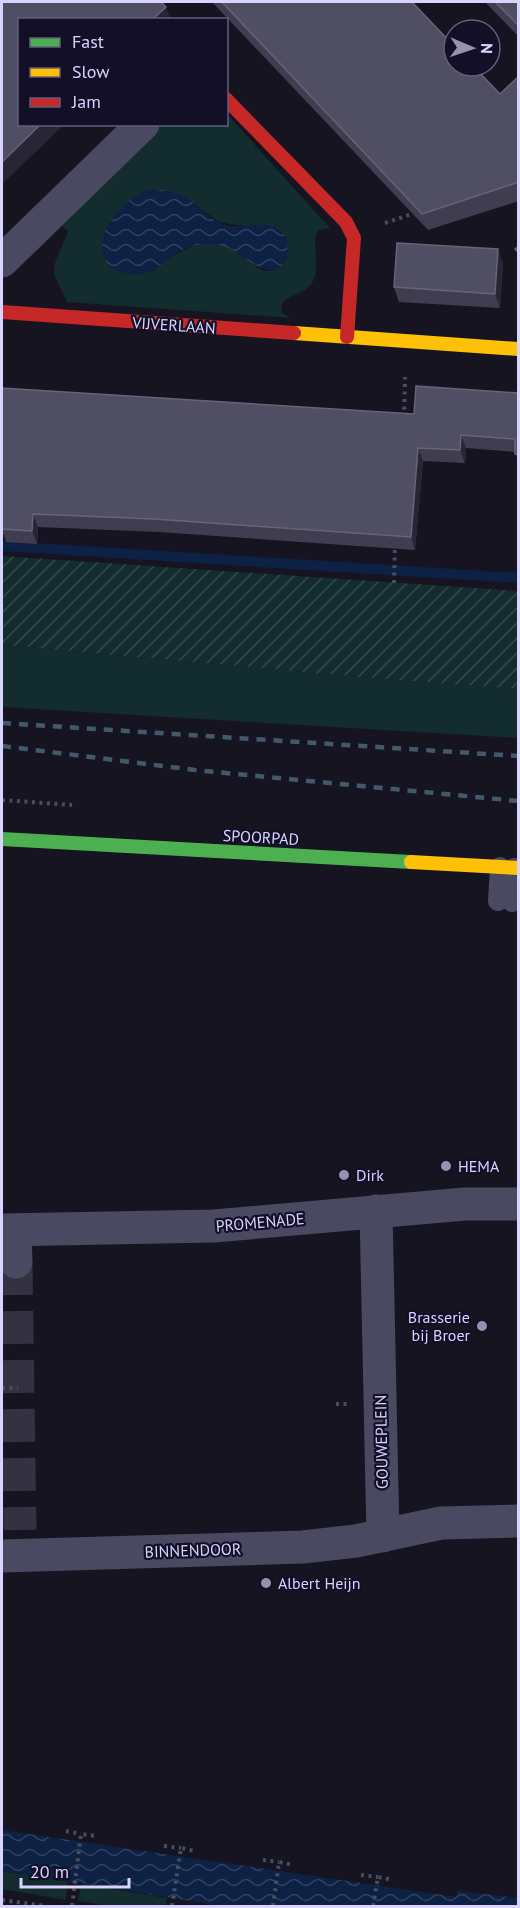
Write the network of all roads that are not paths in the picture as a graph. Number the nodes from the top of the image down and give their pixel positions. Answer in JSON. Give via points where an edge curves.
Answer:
{"nodes":[{"id":1,"x":228,"y":101,"type":"edge"},
{"id":2,"x":141,"y":126,"type":"edge"},
{"id":3,"x":2,"y":261,"type":"edge"},
{"id":4,"x":2,"y":312,"type":"edge"},
{"id":5,"x":346,"y":337,"type":"junction"},
{"id":6,"x":519,"y":349,"type":"edge"},
{"id":7,"x":2,"y":839,"type":"edge"},
{"id":8,"x":511,"y":868,"type":"edge"},
{"id":9,"x":505,"y":902,"type":"dead end"},
{"id":10,"x":519,"y":1204,"type":"edge"},
{"id":11,"x":376,"y":1211,"type":"junction"},
{"id":12,"x":11,"y":1241,"type":"edge"},
{"id":13,"x":519,"y":1521,"type":"edge"},
{"id":14,"x":383,"y":1536,"type":"junction"},
{"id":15,"x":14,"y":1547,"type":"edge"}],
"edges":[{"from":1,"to":5,"type":"street","via":[[346,222],[354,238]]},
{"from":2,"to":3,"type":"street"},
{"from":4,"to":5,"type":"street","name":"VIJVERLAAN"},
{"from":5,"to":6,"type":"street","name":"VIJVERLAAN"},
{"from":7,"to":8,"type":"street","name":"SPOORPAD"},
{"from":8,"to":9,"type":"lane"},
{"from":10,"to":11,"type":"street","name":"PROMENADE"},
{"from":11,"to":12,"type":"street","name":"PROMENADE"},
{"from":11,"to":14,"type":"street","name":"GOUWEPLEIN"},
{"from":13,"to":14,"type":"street","via":[[441,1524]]},
{"from":14,"to":15,"type":"street","name":"BINNENDOOR","via":[[303,1547]]}]}
